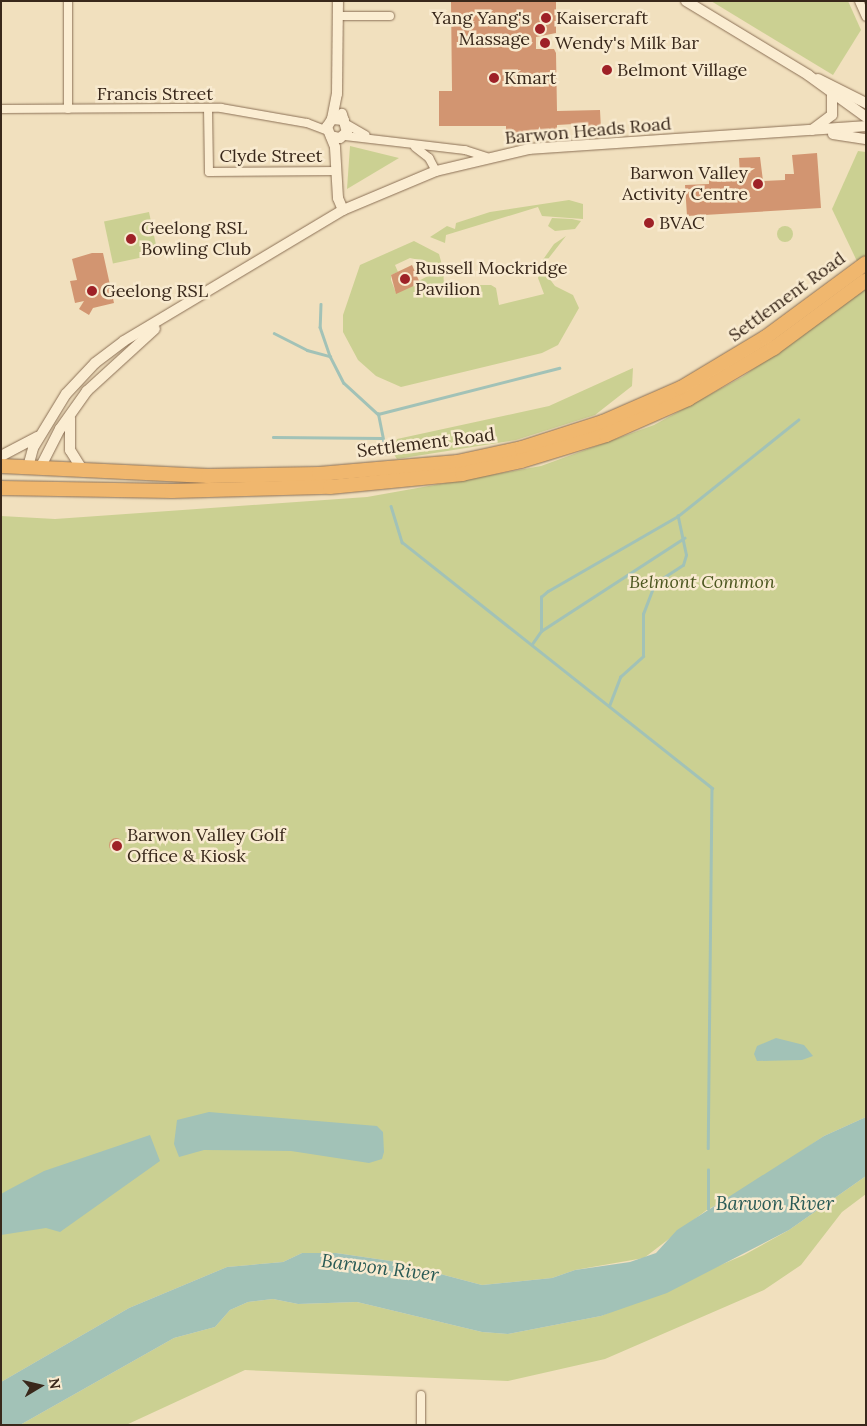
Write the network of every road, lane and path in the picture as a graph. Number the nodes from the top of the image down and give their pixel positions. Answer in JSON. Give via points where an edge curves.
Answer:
{"nodes":[{"id":1,"x":68,"y":1,"type":"edge"},
{"id":2,"x":338,"y":1,"type":"edge"},
{"id":3,"x":686,"y":1,"type":"edge"},
{"id":4,"x":858,"y":1,"type":"edge"},
{"id":5,"x":338,"y":16,"type":"junction"},
{"id":6,"x":390,"y":16,"type":"dead end"},
{"id":7,"x":866,"y":17,"type":"edge"},
{"id":8,"x":808,"y":75,"type":"junction"},
{"id":9,"x":338,"y":94,"type":"junction"},
{"id":10,"x":832,"y":95,"type":"junction"},
{"id":11,"x":866,"y":103,"type":"edge"},
{"id":12,"x":208,"y":108,"type":"junction"},
{"id":13,"x":1,"y":109,"type":"edge"},
{"id":14,"x":68,"y":109,"type":"junction"},
{"id":15,"x":866,"y":117,"type":"edge"},
{"id":16,"x":346,"y":123,"type":"junction"},
{"id":17,"x":866,"y":126,"type":"edge"},
{"id":18,"x":330,"y":127,"type":"junction"},
{"id":19,"x":804,"y":132,"type":"junction"},
{"id":20,"x":344,"y":136,"type":"junction"},
{"id":21,"x":369,"y":136,"type":"junction"},
{"id":22,"x":866,"y":139,"type":"edge"},
{"id":23,"x":414,"y":147,"type":"junction"},
{"id":24,"x":486,"y":156,"type":"junction"},
{"id":25,"x":337,"y":159,"type":"junction"},
{"id":26,"x":337,"y":171,"type":"junction"},
{"id":27,"x":436,"y":171,"type":"junction"},
{"id":28,"x":343,"y":210,"type":"junction"},
{"id":29,"x":866,"y":264,"type":"edge"},
{"id":30,"x":866,"y":280,"type":"edge"},
{"id":31,"x":172,"y":316,"type":"junction"},
{"id":32,"x":95,"y":363,"type":"junction"},
{"id":33,"x":102,"y":374,"type":"junction"},
{"id":34,"x":71,"y":412,"type":"junction"},
{"id":35,"x":40,"y":434,"type":"junction"},
{"id":36,"x":1,"y":456,"type":"edge"},
{"id":37,"x":1,"y":466,"type":"edge"},
{"id":38,"x":34,"y":468,"type":"junction"},
{"id":39,"x":83,"y":471,"type":"junction"},
{"id":40,"x":29,"y":487,"type":"junction"},
{"id":41,"x":1,"y":488,"type":"edge"},
{"id":42,"x":421,"y":1395,"type":"dead end"},
{"id":43,"x":421,"y":1425,"type":"edge"}],
"edges":[{"from":1,"to":14,"type":"street"},
{"from":2,"to":5,"type":"street"},
{"from":3,"to":8,"type":"street"},
{"from":4,"to":7,"type":"street"},
{"from":5,"to":6,"type":"street"},
{"from":5,"to":9,"type":"street"},
{"from":8,"to":10,"type":"street"},
{"from":8,"to":11,"type":"street"},
{"from":9,"to":16,"type":"street"},
{"from":9,"to":18,"type":"street"},
{"from":10,"to":15,"type":"street"},
{"from":10,"to":19,"type":"street","via":[[832,115],[818,127]]},
{"from":12,"to":14,"type":"street","name":"Francis Street"},
{"from":12,"to":18,"type":"street","name":"Francis Street"},
{"from":12,"to":26,"type":"street","name":"Clyde Street","via":[[208,172]]},
{"from":13,"to":14,"type":"street","name":"Francis Street"},
{"from":16,"to":18,"type":"street"},
{"from":16,"to":20,"type":"street"},
{"from":16,"to":21,"type":"street"},
{"from":17,"to":19,"type":"street","name":"Barwon Heads Road"},
{"from":18,"to":20,"type":"street"},
{"from":18,"to":25,"type":"street"},
{"from":19,"to":22,"type":"street"},
{"from":19,"to":24,"type":"street","name":"Barwon Heads Road","via":[[568,145]]},
{"from":20,"to":21,"type":"street"},
{"from":20,"to":25,"type":"street"},
{"from":21,"to":23,"type":"street"},
{"from":23,"to":24,"type":"street","via":[[465,150]]},
{"from":23,"to":27,"type":"street","via":[[429,158]]},
{"from":24,"to":27,"type":"street","name":"Barwon Heads Road"},
{"from":25,"to":26,"type":"street"},
{"from":26,"to":28,"type":"street","via":[[338,198]]},
{"from":27,"to":28,"type":"street","name":"Barwon Heads Road"},
{"from":28,"to":31,"type":"street","name":"Barwon Heads Road"},
{"from":29,"to":39,"type":"highway","name":"Settlement Road","via":[[766,337],[681,388],[603,422],[522,448],[457,462],[319,474],[208,476]]},
{"from":30,"to":40,"type":"highway","name":"Settlement Road","via":[[774,348],[688,399],[606,435],[521,461],[453,476],[330,488],[172,491]]},
{"from":31,"to":32,"type":"street","name":"Barwon Heads Road","via":[[124,341]]},
{"from":31,"to":33,"type":"street","name":"Barwon Heads Road"},
{"from":32,"to":33,"type":"street"},
{"from":32,"to":35,"type":"street","name":"Barwon Heads Road","via":[[66,394]]},
{"from":33,"to":34,"type":"street","name":"Barwon Heads Road"},
{"from":34,"to":38,"type":"street","name":"Barwon Heads Road"},
{"from":34,"to":39,"type":"street","via":[[70,450]]},
{"from":35,"to":36,"type":"street","via":[[27,446]]},
{"from":35,"to":38,"type":"street","name":"Barwon Heads Road"},
{"from":37,"to":38,"type":"highway","name":"Settlement Road"},
{"from":38,"to":39,"type":"highway","name":"Settlement Road"},
{"from":38,"to":40,"type":"highway"},
{"from":40,"to":41,"type":"highway","name":"Settlement Road"},
{"from":42,"to":43,"type":"street"}]}
